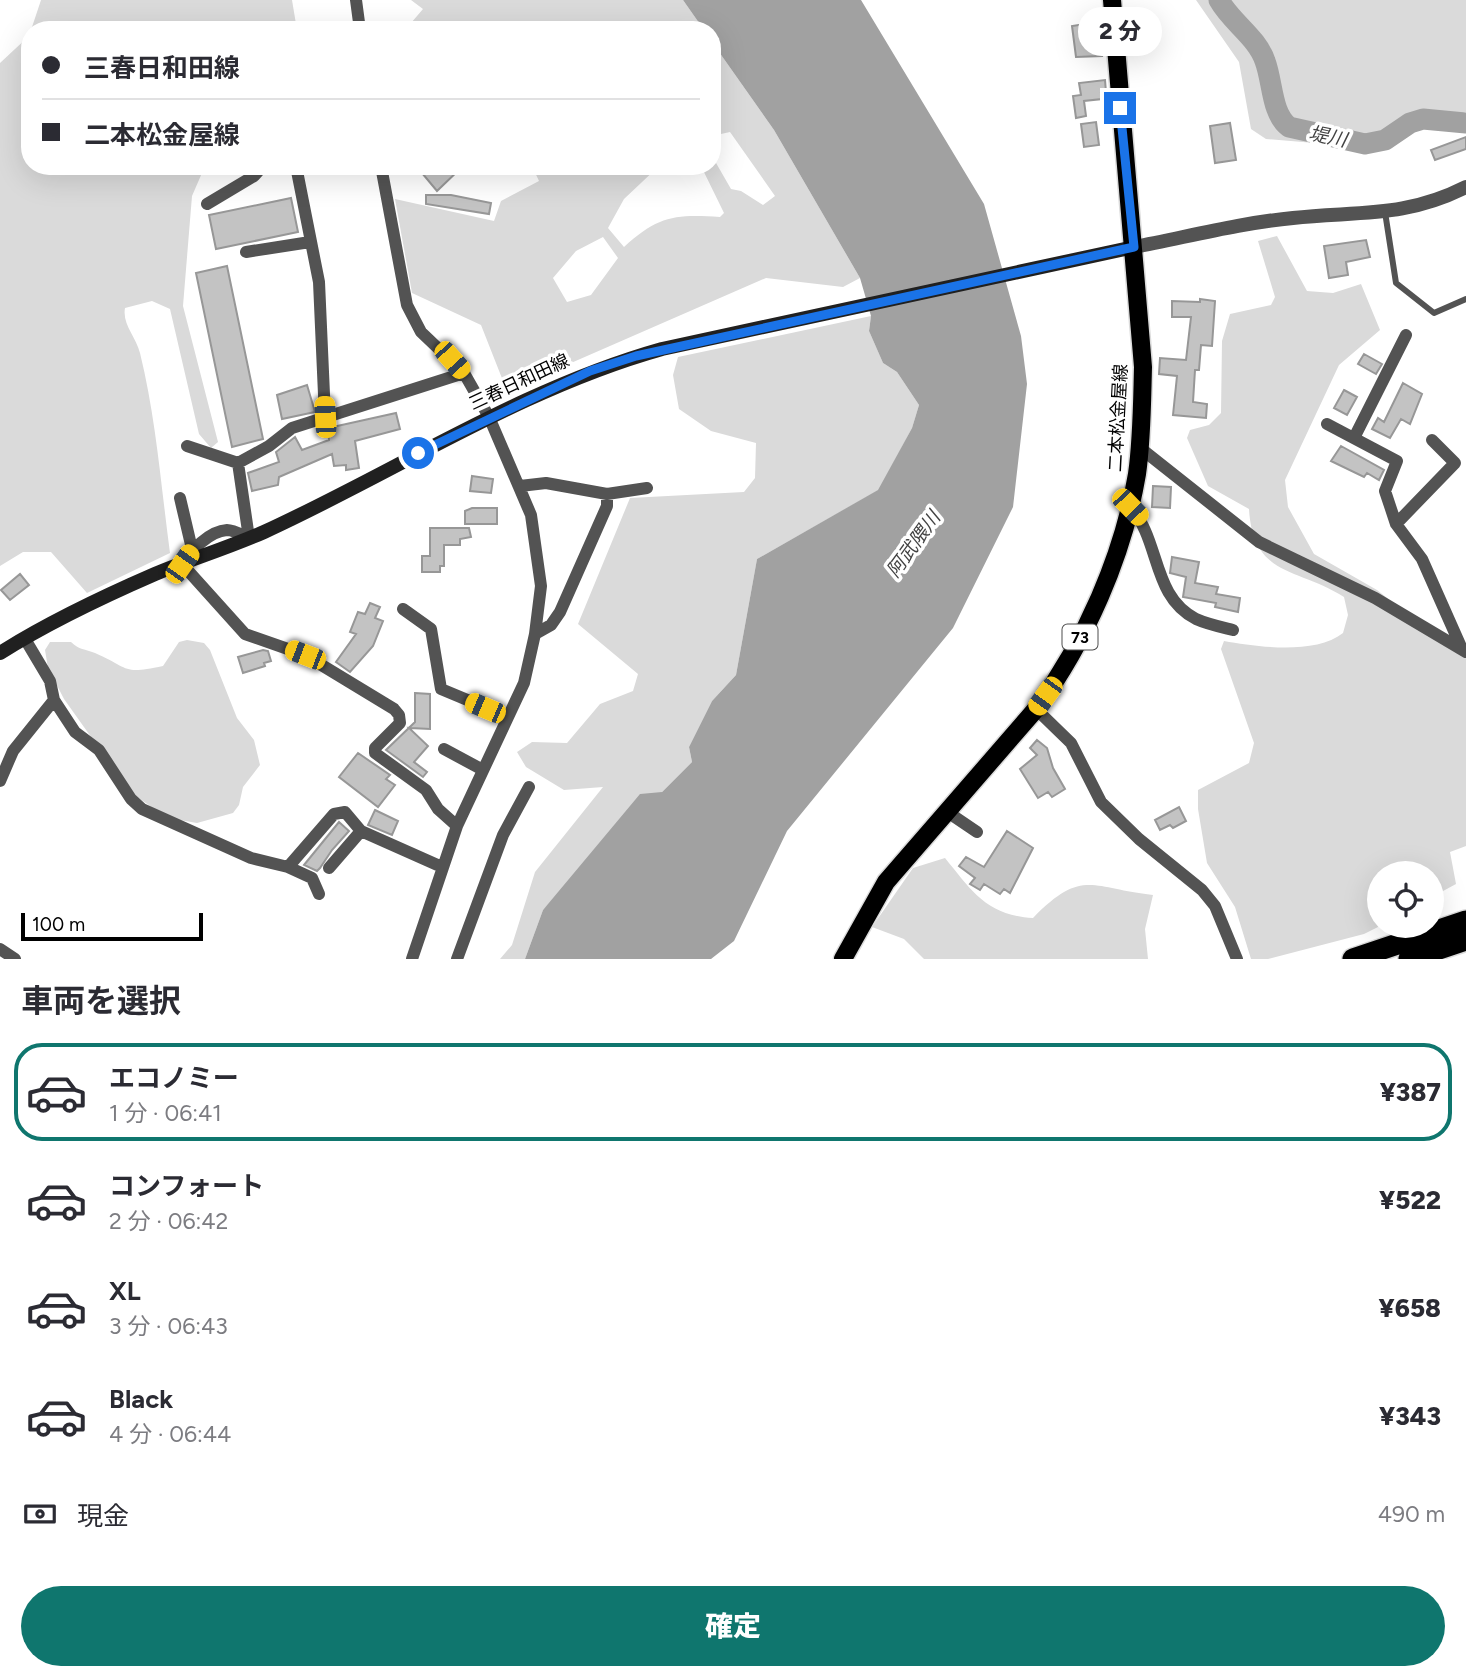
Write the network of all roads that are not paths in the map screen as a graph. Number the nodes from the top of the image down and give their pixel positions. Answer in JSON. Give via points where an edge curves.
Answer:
{"nodes":[{"id":1,"x":356,"y":0,"type":"edge"},
{"id":2,"x":1112,"y":0,"type":"edge"},
{"id":3,"x":359,"y":21,"type":"edge"},
{"id":4,"x":255,"y":175,"type":"edge"},
{"id":5,"x":298,"y":175,"type":"edge"},
{"id":6,"x":384,"y":175,"type":"edge"},
{"id":7,"x":1466,"y":187,"type":"edge"},
{"id":8,"x":207,"y":204,"type":"dead end"},
{"id":9,"x":1385,"y":212,"type":"junction"},
{"id":10,"x":310,"y":242,"type":"junction"},
{"id":11,"x":1134,"y":247,"type":"junction"},
{"id":12,"x":246,"y":252,"type":"dead end"},
{"id":13,"x":1466,"y":299,"type":"edge"},
{"id":14,"x":1406,"y":335,"type":"dead end"},
{"id":15,"x":464,"y":373,"type":"junction"},
{"id":16,"x":325,"y":417,"type":"junction"},
{"id":17,"x":489,"y":417,"type":"junction"},
{"id":18,"x":1327,"y":424,"type":"dead end"},
{"id":19,"x":1354,"y":439,"type":"junction"},
{"id":20,"x":1432,"y":440,"type":"dead end"},
{"id":21,"x":187,"y":446,"type":"dead end"},
{"id":22,"x":1139,"y":447,"type":"junction"},
{"id":23,"x":238,"y":463,"type":"junction"},
{"id":24,"x":520,"y":486,"type":"junction"},
{"id":25,"x":647,"y":488,"type":"dead end"},
{"id":26,"x":607,"y":494,"type":"junction"},
{"id":27,"x":180,"y":498,"type":"dead end"},
{"id":28,"x":1130,"y":507,"type":"junction"},
{"id":29,"x":1396,"y":524,"type":"junction"},
{"id":30,"x":249,"y":538,"type":"junction"},
{"id":31,"x":192,"y":550,"type":"junction"},
{"id":32,"x":182,"y":564,"type":"junction"},
{"id":33,"x":403,"y":609,"type":"dead end"},
{"id":34,"x":1233,"y":630,"type":"dead end"},
{"id":35,"x":535,"y":634,"type":"junction"},
{"id":36,"x":25,"y":639,"type":"junction"},
{"id":37,"x":1464,"y":651,"type":"edge"},
{"id":38,"x":0,"y":653,"type":"edge"},
{"id":39,"x":54,"y":700,"type":"junction"},
{"id":40,"x":1036,"y":709,"type":"junction"},
{"id":41,"x":508,"y":718,"type":"junction"},
{"id":42,"x":444,"y":749,"type":"dead end"},
{"id":43,"x":483,"y":770,"type":"junction"},
{"id":44,"x":0,"y":780,"type":"edge"},
{"id":45,"x":529,"y":788,"type":"dead end"},
{"id":46,"x":946,"y":811,"type":"junction"},
{"id":47,"x":457,"y":826,"type":"junction"},
{"id":48,"x":361,"y":831,"type":"junction"},
{"id":49,"x":977,"y":832,"type":"dead end"},
{"id":50,"x":288,"y":867,"type":"junction"},
{"id":51,"x":442,"y":867,"type":"junction"},
{"id":52,"x":329,"y":868,"type":"dead end"},
{"id":53,"x":319,"y":894,"type":"dead end"},
{"id":54,"x":1466,"y":921,"type":"edge"},
{"id":55,"x":1466,"y":940,"type":"edge"},
{"id":56,"x":0,"y":949,"type":"edge"},
{"id":57,"x":15,"y":959,"type":"edge"},
{"id":58,"x":412,"y":959,"type":"edge"},
{"id":59,"x":457,"y":959,"type":"edge"},
{"id":60,"x":843,"y":959,"type":"edge"},
{"id":61,"x":1237,"y":959,"type":"edge"},
{"id":62,"x":1353,"y":959,"type":"edge"},
{"id":63,"x":1409,"y":959,"type":"edge"}],
"edges":[{"from":1,"to":3,"type":"street"},
{"from":2,"to":11,"type":"main road","name":"二本松金屋線","number":"73"},
{"from":4,"to":8,"type":"street"},
{"from":5,"to":10,"type":"street"},
{"from":6,"to":15,"type":"street","via":[[407,305],[421,332]]},
{"from":7,"to":9,"type":"street","via":[[1436,202]]},
{"from":9,"to":11,"type":"street","via":[[1293,218]]},
{"from":9,"to":13,"type":"lane","via":[[1396,283],[1434,313]]},
{"from":10,"to":12,"type":"street"},
{"from":10,"to":16,"type":"street","via":[[319,282]]},
{"from":11,"to":17,"type":"main road","name":"三春日和田線","via":[[636,356],[590,371]]},
{"from":11,"to":22,"type":"main road","name":"二本松金屋線","number":"73","via":[[1143,367]]},
{"from":14,"to":19,"type":"street"},
{"from":15,"to":16,"type":"street"},
{"from":15,"to":17,"type":"street"},
{"from":16,"to":23,"type":"street","via":[[292,428]]},
{"from":17,"to":24,"type":"street"},
{"from":17,"to":30,"type":"main road","name":"三春日和田線"},
{"from":18,"to":19,"type":"street"},
{"from":19,"to":29,"type":"street","via":[[1396,461],[1385,491]]},
{"from":20,"to":29,"type":"street","via":[[1455,463]]},
{"from":21,"to":23,"type":"street"},
{"from":22,"to":28,"type":"main road","name":"二本松金屋線","number":"73"},
{"from":22,"to":37,"type":"street","via":[[1259,542],[1375,598]]},
{"from":23,"to":30,"type":"street"},
{"from":24,"to":26,"type":"street","via":[[546,483]]},
{"from":24,"to":35,"type":"street","via":[[534,531],[541,586]]},
{"from":25,"to":26,"type":"street"},
{"from":26,"to":35,"type":"street","via":[[607,506],[560,612],[551,625]]},
{"from":27,"to":31,"type":"street"},
{"from":28,"to":34,"type":"street","via":[[1146,529],[1170,596],[1197,619]]},
{"from":28,"to":40,"type":"main road","name":"二本松金屋線","number":"73","via":[[1076,647]]},
{"from":29,"to":37,"type":"street","via":[[1422,559]]},
{"from":30,"to":31,"type":"street","via":[[227,530]]},
{"from":30,"to":32,"type":"main road","name":"三春日和田線"},
{"from":31,"to":32,"type":"street"},
{"from":32,"to":36,"type":"main road","name":"三春日和田線"},
{"from":32,"to":47,"type":"street","via":[[245,634],[305,655],[394,709],[400,723],[375,753],[426,790]]},
{"from":33,"to":41,"type":"street","via":[[431,629],[441,689]]},
{"from":35,"to":41,"type":"street","via":[[524,683]]},
{"from":36,"to":38,"type":"main road","name":"三春日和田線"},
{"from":36,"to":39,"type":"street","via":[[50,681]]},
{"from":39,"to":44,"type":"street","via":[[13,751]]},
{"from":39,"to":50,"type":"street","via":[[75,732],[99,750],[142,808],[251,858]]},
{"from":40,"to":46,"type":"main road","name":"二本松金屋線","number":"73"},
{"from":40,"to":61,"type":"street","via":[[1071,743],[1101,802],[1215,906]]},
{"from":41,"to":43,"type":"street"},
{"from":42,"to":43,"type":"street"},
{"from":43,"to":47,"type":"street"},
{"from":45,"to":59,"type":"street","via":[[502,835]]},
{"from":46,"to":49,"type":"street"},
{"from":46,"to":60,"type":"main road","name":"二本松金屋線","number":"73","via":[[887,882]]},
{"from":47,"to":51,"type":"street"},
{"from":48,"to":50,"type":"street","via":[[345,812],[334,814]]},
{"from":48,"to":51,"type":"street"},
{"from":48,"to":52,"type":"street"},
{"from":50,"to":53,"type":"street","via":[[312,878]]},
{"from":51,"to":58,"type":"street"},
{"from":54,"to":62,"type":"highway"},
{"from":55,"to":63,"type":"highway"},
{"from":56,"to":57,"type":"street"}]}
